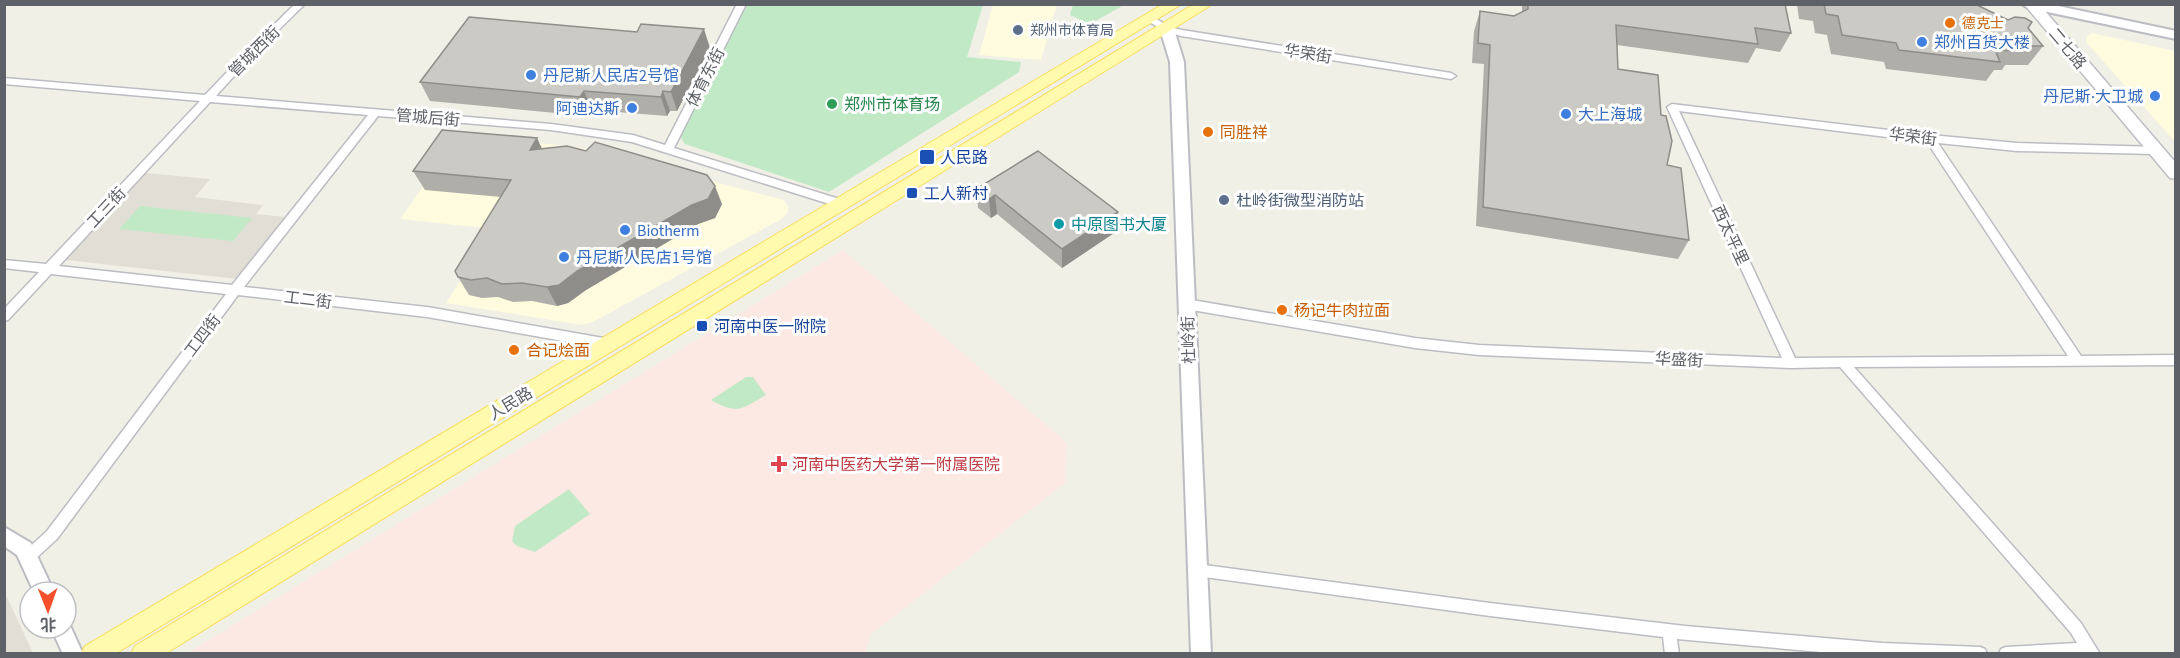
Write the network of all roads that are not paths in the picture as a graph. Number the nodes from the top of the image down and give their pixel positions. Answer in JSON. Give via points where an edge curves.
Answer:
{"nodes":[{"id":1,"x":301,"y":4,"type":"edge"},
{"id":2,"x":742,"y":4,"type":"edge"},
{"id":3,"x":1175,"y":4,"type":"edge"},
{"id":4,"x":1206,"y":4,"type":"edge"},
{"id":5,"x":2036,"y":5,"type":"edge"},
{"id":6,"x":1159,"y":24,"type":"junction"},
{"id":7,"x":2175,"y":35,"type":"edge"},
{"id":8,"x":1451,"y":76,"type":"dead end"},
{"id":9,"x":4,"y":81,"type":"edge"},
{"id":10,"x":208,"y":98,"type":"junction"},
{"id":11,"x":1672,"y":107,"type":"joint"},
{"id":12,"x":376,"y":112,"type":"junction"},
{"id":13,"x":1930,"y":139,"type":"junction"},
{"id":14,"x":668,"y":150,"type":"junction"},
{"id":15,"x":2155,"y":150,"type":"junction"},
{"id":16,"x":2175,"y":158,"type":"edge"},
{"id":17,"x":2175,"y":174,"type":"edge"},
{"id":18,"x":842,"y":204,"type":"junction"},
{"id":19,"x":4,"y":264,"type":"edge"},
{"id":20,"x":49,"y":269,"type":"junction"},
{"id":21,"x":235,"y":290,"type":"junction"},
{"id":22,"x":1186,"y":304,"type":"junction"},
{"id":23,"x":4,"y":317,"type":"edge"},
{"id":24,"x":609,"y":344,"type":"junction"},
{"id":25,"x":2175,"y":360,"type":"edge"},
{"id":26,"x":2078,"y":361,"type":"junction"},
{"id":27,"x":1791,"y":363,"type":"junction"},
{"id":28,"x":1843,"y":363,"type":"junction"},
{"id":29,"x":4,"y":535,"type":"edge"},
{"id":30,"x":27,"y":557,"type":"junction"},
{"id":31,"x":1197,"y":570,"type":"junction"},
{"id":32,"x":38,"y":580,"type":"edge"},
{"id":33,"x":1669,"y":631,"type":"junction"},
{"id":34,"x":67,"y":640,"type":"edge"},
{"id":35,"x":2092,"y":651,"type":"edge"},
{"id":36,"x":73,"y":654,"type":"edge"},
{"id":37,"x":93,"y":654,"type":"edge"},
{"id":38,"x":143,"y":654,"type":"edge"},
{"id":39,"x":1201,"y":654,"type":"edge"},
{"id":40,"x":1672,"y":654,"type":"edge"},
{"id":41,"x":1980,"y":654,"type":"edge"},
{"id":42,"x":2006,"y":654,"type":"edge"}],
"edges":[{"from":1,"to":10,"type":"street","name":"管城西街"},
{"from":2,"to":14,"type":"street","name":"体育东街"},
{"from":3,"to":6,"type":"main road","name":"人民路"},
{"from":4,"to":6,"type":"main road","name":"人民路"},
{"from":5,"to":7,"type":"street"},
{"from":5,"to":15,"type":"main road","name":"二七路"},
{"from":5,"to":16,"type":"main road","name":"二七路"},
{"from":6,"to":8,"type":"street","name":"华荣街"},
{"from":6,"to":18,"type":"main road","name":"人民路"},
{"from":6,"to":22,"type":"street","name":"杜岭街","via":[[1172,41],[1177,62]]},
{"from":6,"to":38,"type":"main road","name":"人民路"},
{"from":9,"to":10,"type":"street","name":"管城后街"},
{"from":10,"to":12,"type":"street","name":"管城后街"},
{"from":10,"to":20,"type":"street","name":"工三街"},
{"from":11,"to":13,"type":"street","name":"华荣街"},
{"from":11,"to":27,"type":"street","name":"西太平里"},
{"from":12,"to":14,"type":"street","name":"管城后街","via":[[560,128],[633,139]]},
{"from":12,"to":21,"type":"street","name":"工四街"},
{"from":13,"to":15,"type":"street","name":"华荣街","via":[[2017,147]]},
{"from":13,"to":26,"type":"street"},
{"from":14,"to":18,"type":"street","name":"管城后街"},
{"from":15,"to":17,"type":"main road","name":"二七路"},
{"from":18,"to":24,"type":"main road","name":"人民路"},
{"from":19,"to":20,"type":"street","name":"工二街"},
{"from":20,"to":21,"type":"street","name":"工二街"},
{"from":20,"to":23,"type":"street","name":"工三街"},
{"from":21,"to":24,"type":"street","name":"工二街","via":[[427,312]]},
{"from":21,"to":30,"type":"street","name":"工四街","via":[[52,535]]},
{"from":22,"to":27,"type":"street","name":"华盛街","via":[[1415,343]]},
{"from":22,"to":31,"type":"street","name":"杜岭街"},
{"from":24,"to":37,"type":"main road","name":"人民路"},
{"from":25,"to":26,"type":"street","name":"华盛街"},
{"from":26,"to":28,"type":"street","name":"华盛街"},
{"from":27,"to":28,"type":"street","name":"华盛街"},
{"from":28,"to":35,"type":"street"},
{"from":29,"to":30,"type":"street","via":[[24,549]]},
{"from":30,"to":32,"type":"street"},
{"from":31,"to":33,"type":"street"},
{"from":31,"to":39,"type":"street","name":"杜岭街"},
{"from":33,"to":40,"type":"street"},
{"from":33,"to":41,"type":"street"},
{"from":34,"to":36,"type":"street"},
{"from":35,"to":42,"type":"street"}]}
